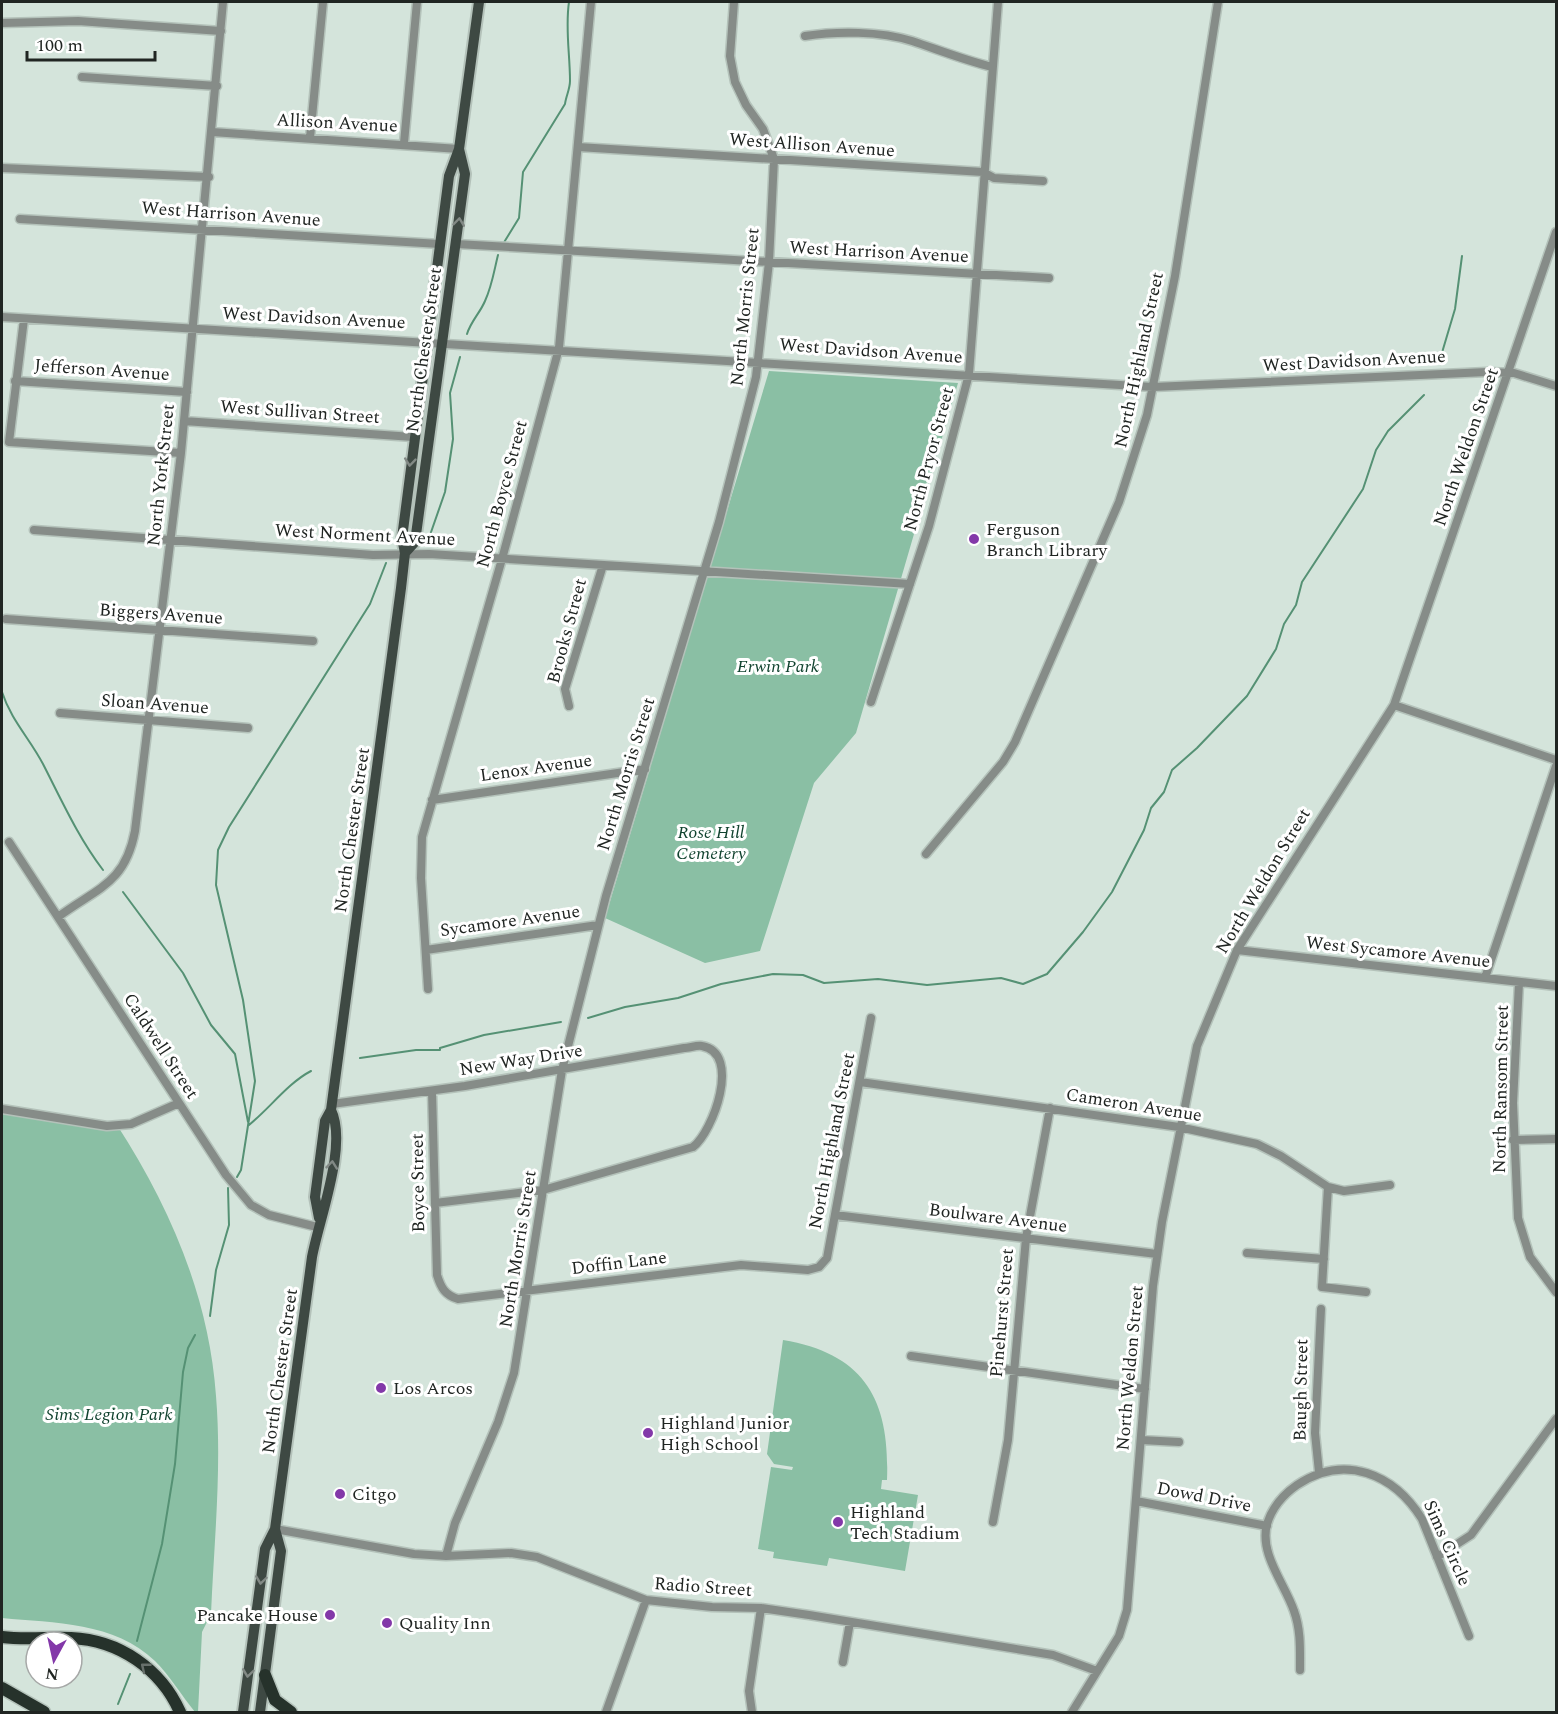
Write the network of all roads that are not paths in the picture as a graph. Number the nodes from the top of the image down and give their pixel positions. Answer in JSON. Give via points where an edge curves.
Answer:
{"nodes":[{"id":1,"x":223,"y":2,"type":"edge"},
{"id":2,"x":323,"y":2,"type":"edge"},
{"id":3,"x":417,"y":2,"type":"edge"},
{"id":4,"x":479,"y":2,"type":"edge"},
{"id":5,"x":591,"y":2,"type":"edge"},
{"id":6,"x":734,"y":2,"type":"edge"},
{"id":7,"x":998,"y":2,"type":"edge"},
{"id":8,"x":1218,"y":2,"type":"edge"},
{"id":9,"x":2,"y":23,"type":"edge"},
{"id":10,"x":2,"y":28,"type":"edge"},
{"id":11,"x":221,"y":32,"type":"junction"},
{"id":12,"x":805,"y":36,"type":"dead end"},
{"id":13,"x":992,"y":67,"type":"junction"},
{"id":14,"x":82,"y":77,"type":"dead end"},
{"id":15,"x":217,"y":86,"type":"junction"},
{"id":16,"x":212,"y":132,"type":"junction"},
{"id":17,"x":310,"y":138,"type":"junction"},
{"id":18,"x":404,"y":143,"type":"junction"},
{"id":19,"x":578,"y":147,"type":"junction"},
{"id":20,"x":459,"y":149,"type":"junction"},
{"id":21,"x":774,"y":159,"type":"junction"},
{"id":22,"x":2,"y":168,"type":"edge"},
{"id":23,"x":983,"y":172,"type":"junction"},
{"id":24,"x":209,"y":177,"type":"junction"},
{"id":25,"x":1043,"y":181,"type":"dead end"},
{"id":26,"x":20,"y":219,"type":"dead end"},
{"id":27,"x":203,"y":229,"type":"junction"},
{"id":28,"x":1557,"y":232,"type":"edge"},
{"id":29,"x":440,"y":244,"type":"junction"},
{"id":30,"x":456,"y":244,"type":"junction"},
{"id":31,"x":566,"y":251,"type":"junction"},
{"id":32,"x":768,"y":262,"type":"junction"},
{"id":33,"x":975,"y":274,"type":"junction"},
{"id":34,"x":1048,"y":278,"type":"dead end"},
{"id":35,"x":2,"y":317,"type":"edge"},
{"id":36,"x":24,"y":320,"type":"junction"},
{"id":37,"x":195,"y":328,"type":"junction"},
{"id":38,"x":429,"y":342,"type":"junction"},
{"id":39,"x":441,"y":342,"type":"junction"},
{"id":40,"x":559,"y":348,"type":"junction"},
{"id":41,"x":759,"y":361,"type":"junction"},
{"id":42,"x":1509,"y":372,"type":"junction"},
{"id":43,"x":969,"y":374,"type":"junction"},
{"id":44,"x":15,"y":381,"type":"junction"},
{"id":45,"x":1557,"y":386,"type":"edge"},
{"id":46,"x":1153,"y":387,"type":"junction"},
{"id":47,"x":187,"y":392,"type":"junction"},
{"id":48,"x":184,"y":421,"type":"junction"},
{"id":49,"x":413,"y":437,"type":"junction"},
{"id":50,"x":182,"y":453,"type":"junction"},
{"id":51,"x":34,"y":530,"type":"dead end"},
{"id":52,"x":171,"y":539,"type":"junction"},
{"id":53,"x":405,"y":553,"type":"junction"},
{"id":54,"x":502,"y":559,"type":"junction"},
{"id":55,"x":603,"y":565,"type":"junction"},
{"id":56,"x":703,"y":571,"type":"junction"},
{"id":57,"x":910,"y":584,"type":"junction"},
{"id":58,"x":6,"y":619,"type":"dead end"},
{"id":59,"x":160,"y":630,"type":"junction"},
{"id":60,"x":313,"y":641,"type":"dead end"},
{"id":61,"x":871,"y":702,"type":"dead end"},
{"id":62,"x":1394,"y":705,"type":"junction"},
{"id":63,"x":569,"y":706,"type":"dead end"},
{"id":64,"x":60,"y":713,"type":"dead end"},
{"id":65,"x":149,"y":720,"type":"junction"},
{"id":66,"x":248,"y":728,"type":"dead end"},
{"id":67,"x":1557,"y":760,"type":"edge"},
{"id":68,"x":1557,"y":765,"type":"edge"},
{"id":69,"x":645,"y":769,"type":"junction"},
{"id":70,"x":432,"y":800,"type":"junction"},
{"id":71,"x":9,"y":842,"type":"dead end"},
{"id":72,"x":926,"y":854,"type":"dead end"},
{"id":73,"x":58,"y":917,"type":"junction"},
{"id":74,"x":598,"y":925,"type":"junction"},
{"id":75,"x":426,"y":950,"type":"junction"},
{"id":76,"x":1237,"y":950,"type":"junction"},
{"id":77,"x":1485,"y":978,"type":"junction"},
{"id":78,"x":1519,"y":983,"type":"junction"},
{"id":79,"x":1557,"y":987,"type":"edge"},
{"id":80,"x":428,"y":989,"type":"dead end"},
{"id":81,"x":871,"y":1018,"type":"dead end"},
{"id":82,"x":562,"y":1070,"type":"junction"},
{"id":83,"x":860,"y":1082,"type":"junction"},
{"id":84,"x":432,"y":1091,"type":"junction"},
{"id":85,"x":178,"y":1103,"type":"junction"},
{"id":86,"x":332,"y":1107,"type":"junction"},
{"id":87,"x":1050,"y":1108,"type":"junction"},
{"id":88,"x":2,"y":1109,"type":"edge"},
{"id":89,"x":1179,"y":1127,"type":"junction"},
{"id":90,"x":1557,"y":1139,"type":"edge"},
{"id":91,"x":1514,"y":1140,"type":"junction"},
{"id":92,"x":1390,"y":1185,"type":"dead end"},
{"id":93,"x":1328,"y":1187,"type":"junction"},
{"id":94,"x":543,"y":1190,"type":"junction"},
{"id":95,"x":435,"y":1203,"type":"junction"},
{"id":96,"x":835,"y":1215,"type":"junction"},
{"id":97,"x":318,"y":1223,"type":"junction"},
{"id":98,"x":1026,"y":1238,"type":"junction"},
{"id":99,"x":1247,"y":1253,"type":"dead end"},
{"id":100,"x":1157,"y":1254,"type":"junction"},
{"id":101,"x":1324,"y":1259,"type":"junction"},
{"id":102,"x":819,"y":1267,"type":"joint"},
{"id":103,"x":437,"y":1275,"type":"joint"},
{"id":104,"x":529,"y":1291,"type":"junction"},
{"id":105,"x":1366,"y":1292,"type":"dead end"},
{"id":106,"x":1557,"y":1292,"type":"edge"},
{"id":107,"x":1321,"y":1309,"type":"dead end"},
{"id":108,"x":911,"y":1356,"type":"dead end"},
{"id":109,"x":1013,"y":1371,"type":"junction"},
{"id":110,"x":1144,"y":1389,"type":"junction"},
{"id":111,"x":1557,"y":1419,"type":"edge"},
{"id":112,"x":1141,"y":1440,"type":"junction"},
{"id":113,"x":1179,"y":1442,"type":"dead end"},
{"id":114,"x":1319,"y":1472,"type":"junction"},
{"id":115,"x":1136,"y":1501,"type":"junction"},
{"id":116,"x":993,"y":1522,"type":"dead end"},
{"id":117,"x":1267,"y":1526,"type":"junction"},
{"id":118,"x":275,"y":1530,"type":"junction"},
{"id":119,"x":446,"y":1556,"type":"junction"},
{"id":120,"x":1437,"y":1557,"type":"junction"},
{"id":121,"x":646,"y":1600,"type":"junction"},
{"id":122,"x":761,"y":1608,"type":"junction"},
{"id":123,"x":850,"y":1622,"type":"junction"},
{"id":124,"x":1469,"y":1636,"type":"dead end"},
{"id":125,"x":2,"y":1637,"type":"edge"},
{"id":126,"x":843,"y":1662,"type":"dead end"},
{"id":127,"x":1300,"y":1670,"type":"dead end"},
{"id":128,"x":1097,"y":1671,"type":"junction"},
{"id":129,"x":265,"y":1675,"type":"junction"},
{"id":130,"x":2,"y":1688,"type":"edge"},
{"id":131,"x":44,"y":1713,"type":"edge"},
{"id":132,"x":180,"y":1713,"type":"edge"},
{"id":133,"x":243,"y":1713,"type":"edge"},
{"id":134,"x":260,"y":1713,"type":"edge"},
{"id":135,"x":291,"y":1713,"type":"edge"},
{"id":136,"x":606,"y":1713,"type":"edge"},
{"id":137,"x":752,"y":1713,"type":"edge"},
{"id":138,"x":1072,"y":1713,"type":"edge"}],
"edges":[{"from":1,"to":11,"type":"street","name":"North York Street"},
{"from":2,"to":17,"type":"street"},
{"from":3,"to":18,"type":"street"},
{"from":4,"to":20,"type":"main road","name":"North Chester Street"},
{"from":5,"to":19,"type":"street","name":"North Boyce Street"},
{"from":6,"to":21,"type":"street","name":"North Morris Street","via":[[732,69],[739,92],[763,129]]},
{"from":7,"to":13,"type":"street","name":"North Pryor Street"},
{"from":8,"to":46,"type":"street","name":"North Highland Street","via":[[1175,276]]},
{"from":9,"to":10,"type":"street"},
{"from":9,"to":11,"type":"street","via":[[78,21]]},
{"from":11,"to":15,"type":"street","name":"North York Street"},
{"from":12,"to":13,"type":"street","via":[[899,38]]},
{"from":13,"to":23,"type":"street","name":"North Pryor Street"},
{"from":14,"to":15,"type":"street"},
{"from":15,"to":16,"type":"street","name":"North York Street"},
{"from":16,"to":17,"type":"street","name":"Allison Avenue"},
{"from":16,"to":24,"type":"street","name":"North York Street"},
{"from":17,"to":18,"type":"street","name":"Allison Avenue"},
{"from":18,"to":20,"type":"street","name":"Allison Avenue"},
{"from":19,"to":21,"type":"street","name":"West Allison Avenue"},
{"from":19,"to":31,"type":"street","name":"North Boyce Street"},
{"from":20,"to":29,"type":"main road","name":"North Chester Street","via":[[449,176]]},
{"from":30,"to":20,"type":"main road","name":"North Chester Street","one_way":true,"via":[[465,174]]},
{"from":21,"to":23,"type":"street","name":"West Allison Avenue"},
{"from":21,"to":32,"type":"street","name":"North Morris Street"},
{"from":22,"to":24,"type":"street"},
{"from":23,"to":25,"type":"street","name":"West Allison Avenue","via":[[994,178]]},
{"from":23,"to":33,"type":"street","name":"North Pryor Street"},
{"from":24,"to":27,"type":"street","name":"North York Street"},
{"from":26,"to":27,"type":"street","name":"West Harrison Avenue"},
{"from":27,"to":29,"type":"street","name":"West Harrison Avenue"},
{"from":27,"to":37,"type":"street","name":"North York Street"},
{"from":28,"to":42,"type":"street","name":"North Weldon Street"},
{"from":29,"to":38,"type":"main road","name":"North Chester Street"},
{"from":30,"to":31,"type":"street","name":"West Harrison Avenue"},
{"from":30,"to":39,"type":"main road","name":"North Chester Street"},
{"from":31,"to":32,"type":"street","name":"West Harrison Avenue"},
{"from":31,"to":40,"type":"street","name":"North Boyce Street"},
{"from":32,"to":33,"type":"street","name":"West Harrison Avenue"},
{"from":32,"to":41,"type":"street","name":"North Morris Street"},
{"from":33,"to":34,"type":"street","name":"West Harrison Avenue"},
{"from":33,"to":43,"type":"street","name":"North Pryor Street"},
{"from":35,"to":36,"type":"street","name":"West Davidson Avenue"},
{"from":36,"to":37,"type":"street","name":"West Davidson Avenue"},
{"from":36,"to":44,"type":"street"},
{"from":37,"to":38,"type":"street","name":"West Davidson Avenue"},
{"from":37,"to":47,"type":"street","name":"North York Street"},
{"from":38,"to":39,"type":"street","name":"West Davidson Avenue"},
{"from":38,"to":49,"type":"main road","name":"North Chester Street"},
{"from":39,"to":40,"type":"street","name":"West Davidson Avenue"},
{"from":39,"to":53,"type":"main road","name":"North Chester Street","via":[[415,542]]},
{"from":40,"to":41,"type":"street","name":"West Davidson Avenue"},
{"from":40,"to":54,"type":"street","name":"North Boyce Street"},
{"from":41,"to":43,"type":"street","name":"West Davidson Avenue"},
{"from":41,"to":56,"type":"street","name":"North Morris Street","via":[[743,437]]},
{"from":42,"to":45,"type":"street","name":"West Davidson Avenue"},
{"from":42,"to":46,"type":"street","name":"West Davidson Avenue"},
{"from":42,"to":62,"type":"street","name":"North Weldon Street"},
{"from":43,"to":46,"type":"street","name":"West Davidson Avenue"},
{"from":43,"to":57,"type":"street","name":"North Pryor Street"},
{"from":44,"to":47,"type":"street","name":"Jefferson Avenue"},
{"from":44,"to":50,"type":"street","via":[[9,442]]},
{"from":46,"to":72,"type":"street","name":"North Highland Street","via":[[1121,496],[1015,742],[1003,762]]},
{"from":47,"to":48,"type":"street","name":"North York Street"},
{"from":48,"to":49,"type":"street","name":"West Sullivan Street"},
{"from":48,"to":50,"type":"street","name":"North York Street"},
{"from":49,"to":53,"type":"main road","name":"North Chester Street","one_way":true,"via":[[402,538]]},
{"from":50,"to":52,"type":"street","name":"North York Street"},
{"from":51,"to":52,"type":"street","name":"West Norment Avenue"},
{"from":52,"to":53,"type":"street","name":"West Norment Avenue","via":[[373,555]]},
{"from":52,"to":59,"type":"street","name":"North York Street"},
{"from":53,"to":54,"type":"street","name":"West Norment Avenue"},
{"from":53,"to":86,"type":"main road","name":"North Chester Street"},
{"from":54,"to":55,"type":"street","name":"West Norment Avenue"},
{"from":54,"to":70,"type":"street","name":"North Boyce Street"},
{"from":55,"to":56,"type":"street","name":"West Norment Avenue"},
{"from":55,"to":63,"type":"street","name":"Brooks Street","via":[[565,689]]},
{"from":56,"to":57,"type":"street","name":"West Norment Avenue"},
{"from":56,"to":69,"type":"street","name":"North Morris Street"},
{"from":57,"to":61,"type":"street","name":"North Pryor Street"},
{"from":58,"to":59,"type":"street","name":"Biggers Avenue"},
{"from":59,"to":60,"type":"street","name":"Biggers Avenue"},
{"from":59,"to":65,"type":"street","name":"North York Street"},
{"from":62,"to":67,"type":"street"},
{"from":62,"to":76,"type":"street","name":"North Weldon Street"},
{"from":64,"to":65,"type":"street","name":"Sloan Avenue"},
{"from":65,"to":66,"type":"street","name":"Sloan Avenue"},
{"from":65,"to":73,"type":"street","name":"North York Street","via":[[129,856],[104,887]]},
{"from":68,"to":77,"type":"street"},
{"from":69,"to":70,"type":"street","name":"Lenox Avenue"},
{"from":69,"to":74,"type":"street","name":"North Morris Street"},
{"from":70,"to":75,"type":"street","name":"North Boyce Street","via":[[421,850]]},
{"from":71,"to":73,"type":"street","name":"Caldwell Street"},
{"from":73,"to":85,"type":"street","name":"Caldwell Street"},
{"from":74,"to":75,"type":"street","name":"Sycamore Avenue"},
{"from":74,"to":82,"type":"street","name":"North Morris Street"},
{"from":75,"to":80,"type":"street","name":"North Boyce Street"},
{"from":76,"to":77,"type":"street","name":"West Sycamore Avenue"},
{"from":76,"to":89,"type":"street","name":"North Weldon Street","via":[[1197,1046]]},
{"from":77,"to":78,"type":"street","name":"West Sycamore Avenue"},
{"from":78,"to":79,"type":"street","name":"West Sycamore Avenue"},
{"from":78,"to":91,"type":"street","name":"North Ransom Street"},
{"from":81,"to":83,"type":"street","name":"North Highland Street"},
{"from":82,"to":84,"type":"street","name":"New Way Drive"},
{"from":82,"to":94,"type":"street","name":"North Morris Street"},
{"from":82,"to":94,"type":"street","name":"New Way Drive","via":[[702,1046],[719,1060],[721,1090],[700,1141],[678,1153]]},
{"from":83,"to":87,"type":"street","name":"Cameron Avenue"},
{"from":83,"to":96,"type":"street","name":"North Highland Street"},
{"from":84,"to":86,"type":"street","name":"New Way Drive"},
{"from":84,"to":95,"type":"street","name":"Boyce Street"},
{"from":85,"to":88,"type":"street","via":[[131,1124],[107,1126]]},
{"from":85,"to":97,"type":"street","name":"Caldwell Street","via":[[251,1205],[269,1215]]},
{"from":86,"to":97,"type":"main road","name":"North Chester Street","via":[[325,1121],[315,1197]]},
{"from":87,"to":89,"type":"street","name":"Cameron Avenue"},
{"from":87,"to":98,"type":"street","name":"Pinehurst Street"},
{"from":89,"to":93,"type":"street","name":"Cameron Avenue","via":[[1257,1144]]},
{"from":89,"to":100,"type":"street","name":"North Weldon Street"},
{"from":90,"to":91,"type":"street"},
{"from":91,"to":106,"type":"street","name":"North Ransom Street","via":[[1520,1232],[1537,1269]]},
{"from":92,"to":93,"type":"street","name":"Cameron Avenue","via":[[1344,1191]]},
{"from":93,"to":101,"type":"street"},
{"from":94,"to":95,"type":"street"},
{"from":94,"to":104,"type":"street","name":"North Morris Street"},
{"from":95,"to":103,"type":"street","name":"Boyce Street"},
{"from":96,"to":98,"type":"street","name":"Boulware Avenue"},
{"from":96,"to":102,"type":"street","name":"North Highland Street","via":[[826,1258]]},
{"from":97,"to":118,"type":"main road","name":"North Chester Street"},
{"from":98,"to":100,"type":"street","name":"Boulware Avenue"},
{"from":98,"to":109,"type":"street","name":"Pinehurst Street"},
{"from":99,"to":101,"type":"street"},
{"from":100,"to":110,"type":"street","name":"North Weldon Street"},
{"from":101,"to":105,"type":"street","via":[[1322,1287]]},
{"from":102,"to":104,"type":"street","name":"Doffin Lane","via":[[808,1270],[741,1265]]},
{"from":103,"to":104,"type":"street","name":"Doffin Lane","via":[[440,1287],[448,1296],[458,1299]]},
{"from":104,"to":119,"type":"street","name":"North Morris Street","via":[[508,1393],[455,1523]]},
{"from":107,"to":114,"type":"street","name":"Baugh Street","via":[[1315,1433]]},
{"from":108,"to":109,"type":"street"},
{"from":109,"to":110,"type":"street"},
{"from":109,"to":116,"type":"street","name":"Pinehurst Street","via":[[1008,1440]]},
{"from":110,"to":112,"type":"street","name":"North Weldon Street"},
{"from":111,"to":120,"type":"street","via":[[1472,1535]]},
{"from":112,"to":113,"type":"street"},
{"from":112,"to":115,"type":"street","name":"North Weldon Street"},
{"from":114,"to":117,"type":"street","name":"Sims Circle","via":[[1290,1490],[1275,1506]]},
{"from":114,"to":120,"type":"street","name":"Sims Circle","via":[[1337,1469],[1373,1474],[1399,1491],[1422,1519]]},
{"from":115,"to":117,"type":"street","name":"Dowd Drive"},
{"from":115,"to":128,"type":"street","name":"North Weldon Street","via":[[1127,1610],[1119,1636]]},
{"from":117,"to":127,"type":"street","via":[[1271,1561],[1298,1626]]},
{"from":118,"to":119,"type":"street","name":"Radio Street","via":[[380,1549]]},
{"from":118,"to":129,"type":"main road","name":"North Chester Street","via":[[281,1551]]},
{"from":118,"to":133,"type":"main road","name":"North Chester Street","one_way":true,"via":[[265,1549]]},
{"from":119,"to":121,"type":"street","name":"Radio Street","via":[[511,1553],[537,1557]]},
{"from":120,"to":124,"type":"street","name":"Sims Circle"},
{"from":121,"to":122,"type":"street","name":"Radio Street"},
{"from":121,"to":136,"type":"street"},
{"from":122,"to":123,"type":"street","name":"Radio Street"},
{"from":122,"to":137,"type":"street","via":[[749,1691]]},
{"from":123,"to":126,"type":"street"},
{"from":123,"to":128,"type":"street","name":"Radio Street","via":[[1053,1655]]},
{"from":132,"to":125,"type":"highway","one_way":true,"via":[[166,1687],[148,1668],[109,1645],[84,1639]]},
{"from":128,"to":138,"type":"street","name":"North Weldon Street"},
{"from":129,"to":134,"type":"main road","name":"North Chester Street"},
{"from":129,"to":135,"type":"highway","via":[[275,1700]]},
{"from":130,"to":131,"type":"highway"}]}
